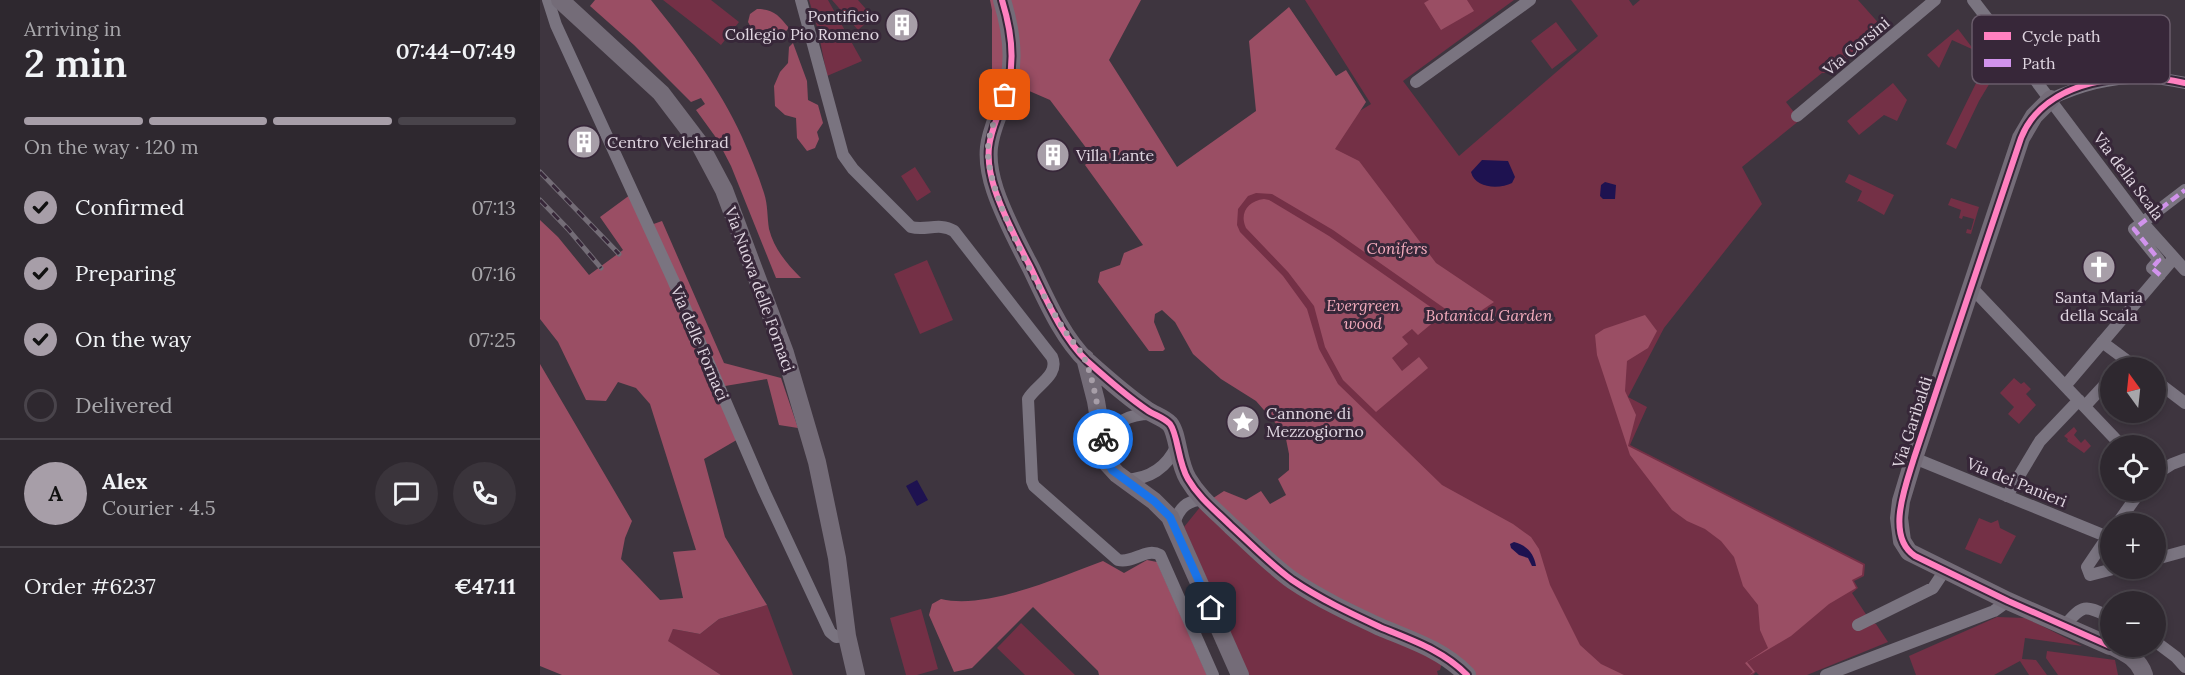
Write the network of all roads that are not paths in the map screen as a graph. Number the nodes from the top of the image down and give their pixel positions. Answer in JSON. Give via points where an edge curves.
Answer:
{"nodes":[{"id":1,"x":548,"y":0,"type":"edge"},
{"id":2,"x":560,"y":0,"type":"edge"},
{"id":3,"x":801,"y":0,"type":"edge"},
{"id":4,"x":1002,"y":0,"type":"edge"},
{"id":5,"x":1530,"y":0,"type":"edge"},
{"id":6,"x":1935,"y":0,"type":"edge"},
{"id":7,"x":1973,"y":0,"type":"edge"},
{"id":8,"x":1985,"y":15,"type":"edge"},
{"id":9,"x":2170,"y":81,"type":"edge"},
{"id":10,"x":1416,"y":82,"type":"dead end"},
{"id":11,"x":2185,"y":83,"type":"edge"},
{"id":12,"x":2039,"y":84,"type":"edge"},
{"id":13,"x":2092,"y":84,"type":"edge"},
{"id":14,"x":2051,"y":99,"type":"junction"},
{"id":15,"x":1797,"y":116,"type":"dead end"},
{"id":16,"x":2185,"y":190,"type":"edge"},
{"id":17,"x":2142,"y":222,"type":"junction"},
{"id":18,"x":2174,"y":258,"type":"junction"},
{"id":19,"x":2185,"y":270,"type":"edge"},
{"id":20,"x":2160,"y":275,"type":"junction"},
{"id":21,"x":1971,"y":287,"type":"junction"},
{"id":22,"x":2102,"y":342,"type":"junction"},
{"id":23,"x":2120,"y":357,"type":"edge"},
{"id":24,"x":1085,"y":358,"type":"junction"},
{"id":25,"x":2065,"y":386,"type":"junction"},
{"id":26,"x":2100,"y":388,"type":"edge"},
{"id":27,"x":2166,"y":389,"type":"edge"},
{"id":28,"x":2082,"y":403,"type":"junction"},
{"id":29,"x":2185,"y":403,"type":"edge"},
{"id":30,"x":1153,"y":414,"type":"junction"},
{"id":31,"x":2112,"y":435,"type":"edge"},
{"id":32,"x":1103,"y":443,"type":"junction"},
{"id":33,"x":1177,"y":445,"type":"junction"},
{"id":34,"x":1914,"y":458,"type":"junction"},
{"id":35,"x":2185,"y":459,"type":"edge"},
{"id":36,"x":2166,"y":468,"type":"edge"},
{"id":37,"x":1125,"y":480,"type":"junction"},
{"id":38,"x":2007,"y":496,"type":"junction"},
{"id":39,"x":1204,"y":499,"type":"junction"},
{"id":40,"x":1174,"y":524,"type":"junction"},
{"id":41,"x":2100,"y":532,"type":"edge"},
{"id":42,"x":2100,"y":548,"type":"edge"},
{"id":43,"x":2185,"y":551,"type":"edge"},
{"id":44,"x":2166,"y":556,"type":"edge"},
{"id":45,"x":1944,"y":570,"type":"junction"},
{"id":46,"x":2100,"y":572,"type":"edge"},
{"id":47,"x":2008,"y":601,"type":"junction"},
{"id":48,"x":2100,"y":613,"type":"edge"},
{"id":49,"x":2066,"y":624,"type":"junction"},
{"id":50,"x":1858,"y":625,"type":"dead end"},
{"id":51,"x":847,"y":636,"type":"junction"},
{"id":52,"x":2100,"y":641,"type":"edge"},
{"id":53,"x":2166,"y":650,"type":"edge"},
{"id":54,"x":2132,"y":657,"type":"edge"},
{"id":55,"x":2185,"y":667,"type":"edge"},
{"id":56,"x":856,"y":675,"type":"edge"},
{"id":57,"x":1213,"y":675,"type":"edge"},
{"id":58,"x":1240,"y":675,"type":"edge"},
{"id":59,"x":1467,"y":675,"type":"edge"},
{"id":60,"x":1826,"y":675,"type":"edge"},
{"id":61,"x":2144,"y":675,"type":"edge"}],
"edges":[{"from":1,"to":51,"type":"street","name":"Via delle Fornaci","via":[[556,26],[830,632],[836,637]]},
{"from":2,"to":51,"type":"street","name":"Via Nuova delle Fornaci","via":[[661,93],[699,143],[724,190],[785,353],[817,462],[837,558]]},
{"from":3,"to":57,"type":"street","via":[[838,142],[849,165],[911,227],[944,226],[954,231],[1052,357],[1052,373],[1028,399],[1034,486],[1120,561],[1153,552],[1160,555]]},
{"from":4,"to":24,"type":"street","via":[[1010,29],[1011,66],[990,136],[990,170],[1025,257],[1058,320]]},
{"from":5,"to":10,"type":"street"},
{"from":6,"to":15,"type":"street","name":"Via Corsini"},
{"from":7,"to":8,"type":"street","name":"Via della Scala"},
{"from":9,"to":11,"type":"street"},
{"from":12,"to":14,"type":"street","name":"Via della Scala"},
{"from":13,"to":14,"type":"street"},
{"from":14,"to":17,"type":"street","name":"Via della Scala"},
{"from":14,"to":21,"type":"street","name":"Via Garibaldi","via":[[2023,133]]},
{"from":16,"to":17,"type":"street"},
{"from":17,"to":18,"type":"street","name":"Via della Scala"},
{"from":17,"to":20,"type":"street","via":[[2133,229],[2159,260],[2152,268]]},
{"from":18,"to":19,"type":"street","name":"Via della Scala"},
{"from":18,"to":20,"type":"street"},
{"from":20,"to":22,"type":"street"},
{"from":21,"to":25,"type":"street"},
{"from":21,"to":34,"type":"street","name":"Via Garibaldi"},
{"from":22,"to":23,"type":"street"},
{"from":22,"to":25,"type":"street"},
{"from":24,"to":30,"type":"street"},
{"from":24,"to":32,"type":"street"},
{"from":25,"to":28,"type":"street"},
{"from":26,"to":28,"type":"street"},
{"from":27,"to":29,"type":"street"},
{"from":28,"to":31,"type":"street"},
{"from":28,"to":38,"type":"street","via":[[2040,441]]},
{"from":30,"to":32,"type":"street","via":[[1122,419]]},
{"from":30,"to":33,"type":"street","via":[[1169,423]]},
{"from":32,"to":37,"type":"street","via":[[1108,465]]},
{"from":33,"to":37,"type":"street","via":[[1161,468],[1144,477]]},
{"from":33,"to":39,"type":"street","via":[[1185,474]]},
{"from":34,"to":38,"type":"street","name":"Via dei Panieri"},
{"from":34,"to":45,"type":"street","name":"Via Garibaldi","via":[[1901,501],[1902,541],[1909,552]]},
{"from":35,"to":36,"type":"street"},
{"from":37,"to":40,"type":"street","via":[[1154,501]]},
{"from":38,"to":41,"type":"street","name":"Via dei Panieri"},
{"from":39,"to":40,"type":"street","via":[[1183,506]]},
{"from":39,"to":59,"type":"street","via":[[1293,580],[1349,613],[1442,654]]},
{"from":40,"to":58,"type":"street"},
{"from":42,"to":46,"type":"street","via":[[2087,567],[2090,575]]},
{"from":43,"to":44,"type":"street"},
{"from":45,"to":47,"type":"street","name":"Via Garibaldi"},
{"from":45,"to":50,"type":"street","via":[[1933,588]]},
{"from":47,"to":49,"type":"street","name":"Via Garibaldi"},
{"from":47,"to":60,"type":"street","via":[[1994,611]]},
{"from":48,"to":49,"type":"street","via":[[2083,608]]},
{"from":49,"to":52,"type":"street","name":"Via Garibaldi"},
{"from":51,"to":56,"type":"street"},
{"from":53,"to":55,"type":"street"},
{"from":54,"to":61,"type":"street","name":"Via Garibaldi"}]}
